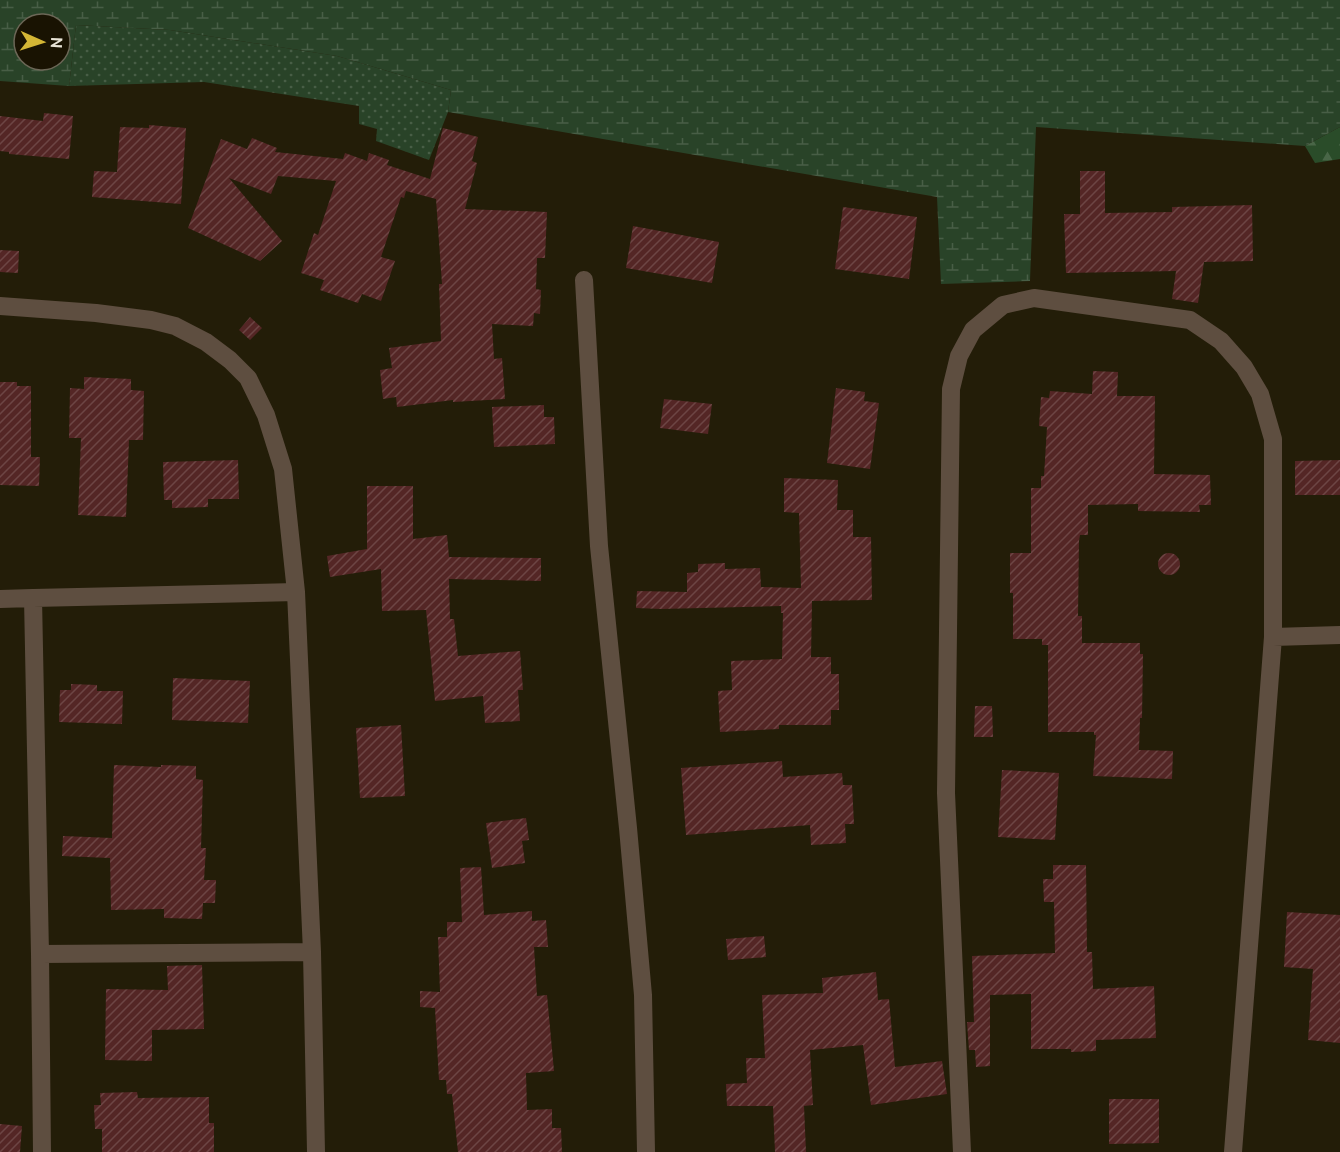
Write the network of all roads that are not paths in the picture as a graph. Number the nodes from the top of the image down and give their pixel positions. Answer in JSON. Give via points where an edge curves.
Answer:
{"nodes":[{"id":1,"x":584,"y":280,"type":"dead end"},
{"id":2,"x":0,"y":306,"type":"edge"},
{"id":3,"x":296,"y":592,"type":"junction"},
{"id":4,"x":33,"y":598,"type":"junction"},
{"id":5,"x":0,"y":599,"type":"edge"},
{"id":6,"x":1340,"y":635,"type":"edge"},
{"id":7,"x":1273,"y":637,"type":"junction"},
{"id":8,"x":312,"y":951,"type":"junction"},
{"id":9,"x":40,"y":954,"type":"junction"},
{"id":10,"x":42,"y":1152,"type":"edge"},
{"id":11,"x":316,"y":1152,"type":"edge"},
{"id":12,"x":646,"y":1152,"type":"edge"},
{"id":13,"x":962,"y":1152,"type":"edge"},
{"id":14,"x":1233,"y":1152,"type":"edge"}],
"edges":[{"from":1,"to":12,"type":"street","via":[[599,546],[643,995]]},
{"from":2,"to":3,"type":"street","via":[[151,320],[175,326],[230,360],[248,378],[266,415],[283,469]]},
{"from":3,"to":4,"type":"street"},
{"from":3,"to":8,"type":"street"},
{"from":4,"to":5,"type":"street"},
{"from":4,"to":9,"type":"street"},
{"from":6,"to":7,"type":"street"},
{"from":7,"to":13,"type":"street","via":[[1273,439],[1260,394],[1244,367],[1221,341],[1190,320],[1034,298],[1003,305],[973,330],[960,356],[951,389],[950,448],[946,793]]},
{"from":7,"to":14,"type":"street"},
{"from":8,"to":9,"type":"street"},
{"from":8,"to":11,"type":"street"},
{"from":9,"to":10,"type":"street"}]}
